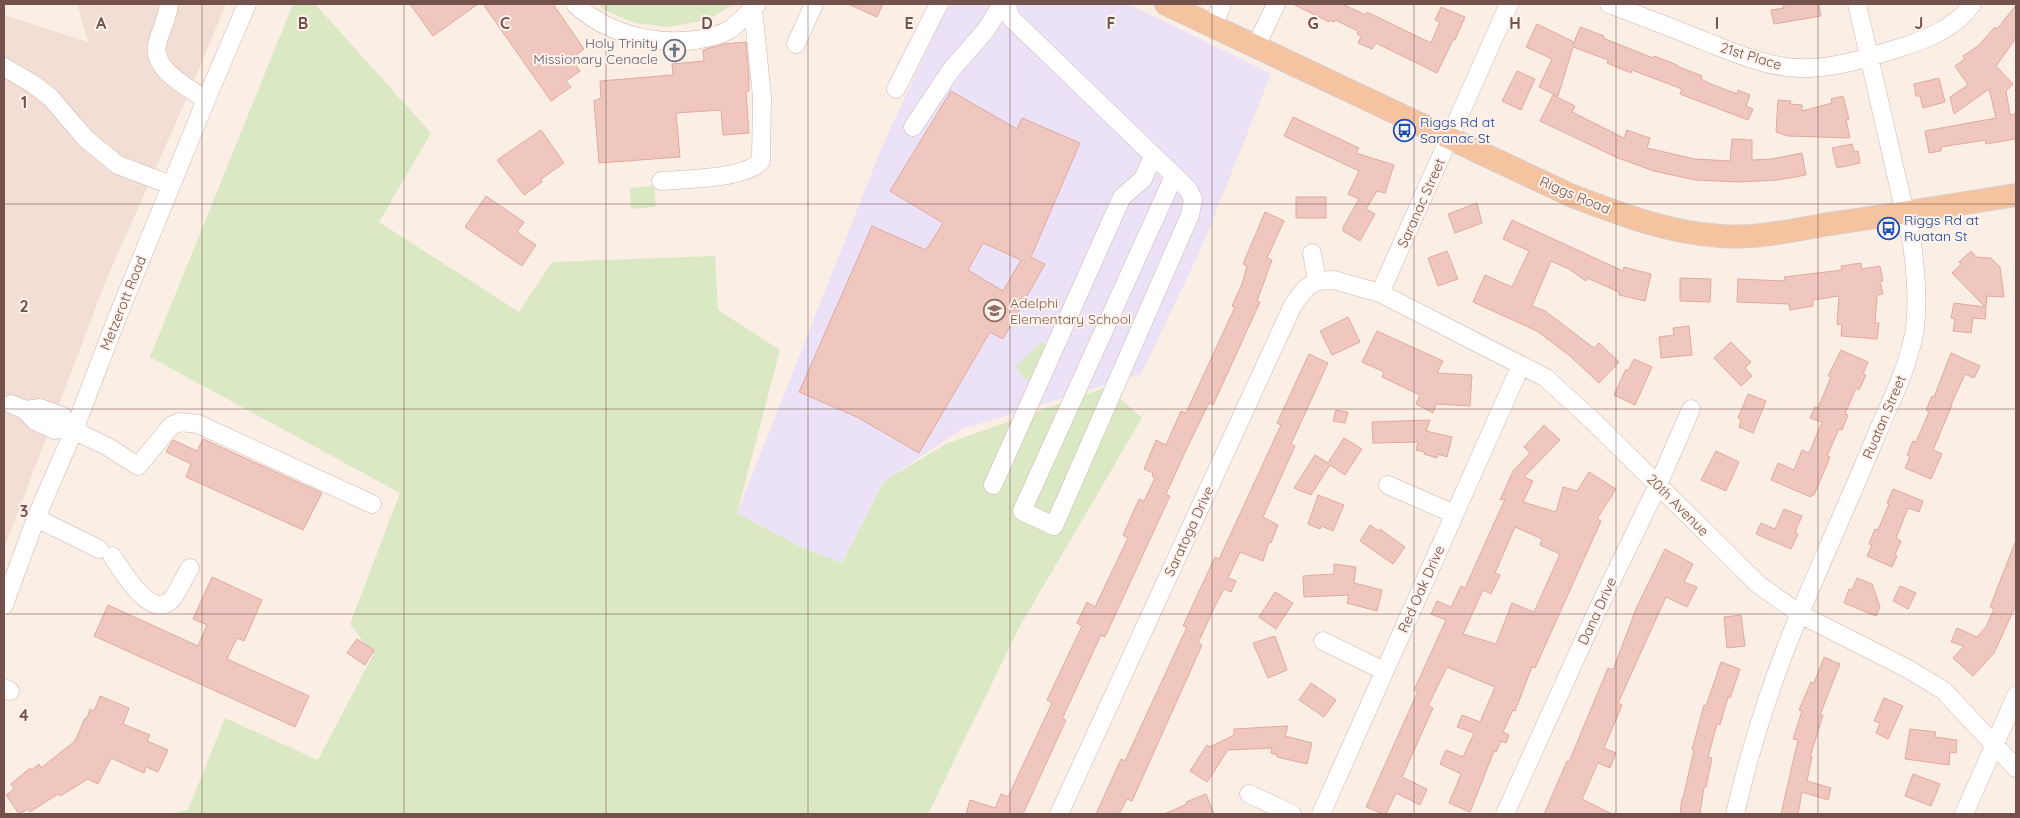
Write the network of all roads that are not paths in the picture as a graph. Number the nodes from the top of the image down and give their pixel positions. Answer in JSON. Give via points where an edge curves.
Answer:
{"nodes":[{"id":1,"x":169,"y":4,"type":"edge"},
{"id":2,"x":248,"y":4,"type":"edge"},
{"id":3,"x":575,"y":4,"type":"edge"},
{"id":4,"x":814,"y":4,"type":"edge"},
{"id":5,"x":939,"y":4,"type":"edge"},
{"id":6,"x":1002,"y":4,"type":"edge"},
{"id":7,"x":1006,"y":4,"type":"edge"},
{"id":8,"x":1166,"y":4,"type":"edge"},
{"id":9,"x":1222,"y":4,"type":"edge"},
{"id":10,"x":1276,"y":4,"type":"edge"},
{"id":11,"x":1509,"y":4,"type":"edge"},
{"id":12,"x":1609,"y":4,"type":"edge"},
{"id":13,"x":1857,"y":4,"type":"edge"},
{"id":14,"x":1972,"y":4,"type":"edge"},
{"id":15,"x":755,"y":6,"type":"edge"},
{"id":16,"x":1213,"y":26,"type":"junction"},
{"id":17,"x":796,"y":44,"type":"dead end"},
{"id":18,"x":1256,"y":46,"type":"junction"},
{"id":19,"x":1870,"y":58,"type":"junction"},
{"id":20,"x":4,"y":67,"type":"edge"},
{"id":21,"x":896,"y":89,"type":"dead end"},
{"id":22,"x":206,"y":100,"type":"junction"},
{"id":23,"x":913,"y":128,"type":"dead end"},
{"id":24,"x":1450,"y":138,"type":"junction"},
{"id":25,"x":1153,"y":156,"type":"junction"},
{"id":26,"x":1174,"y":176,"type":"junction"},
{"id":27,"x":661,"y":181,"type":"dead end"},
{"id":28,"x":171,"y":185,"type":"junction"},
{"id":29,"x":2016,"y":194,"type":"edge"},
{"id":30,"x":1906,"y":212,"type":"junction"},
{"id":31,"x":1312,"y":253,"type":"dead end"},
{"id":32,"x":1317,"y":281,"type":"junction"},
{"id":33,"x":1380,"y":293,"type":"junction"},
{"id":34,"x":1521,"y":365,"type":"junction"},
{"id":35,"x":18,"y":407,"type":"dead end"},
{"id":36,"x":1691,"y":409,"type":"dead end"},
{"id":37,"x":69,"y":428,"type":"junction"},
{"id":38,"x":992,"y":485,"type":"dead end"},
{"id":39,"x":1388,"y":485,"type":"dead end"},
{"id":40,"x":1658,"y":485,"type":"junction"},
{"id":41,"x":372,"y":504,"type":"dead end"},
{"id":42,"x":1454,"y":514,"type":"junction"},
{"id":43,"x":36,"y":518,"type":"junction"},
{"id":44,"x":190,"y":568,"type":"dead end"},
{"id":45,"x":4,"y":605,"type":"edge"},
{"id":46,"x":1800,"y":614,"type":"junction"},
{"id":47,"x":1323,"y":641,"type":"dead end"},
{"id":48,"x":1384,"y":671,"type":"junction"},
{"id":49,"x":2016,"y":696,"type":"edge"},
{"id":50,"x":1994,"y":746,"type":"junction"},
{"id":51,"x":2016,"y":768,"type":"edge"},
{"id":52,"x":1249,"y":794,"type":"dead end"},
{"id":53,"x":1059,"y":814,"type":"edge"},
{"id":54,"x":1292,"y":814,"type":"edge"},
{"id":55,"x":1321,"y":814,"type":"edge"},
{"id":56,"x":1505,"y":814,"type":"edge"},
{"id":57,"x":1736,"y":814,"type":"edge"},
{"id":58,"x":1964,"y":814,"type":"edge"}],
"edges":[{"from":1,"to":22,"type":"street","via":[[157,47],[159,61],[170,75]]},
{"from":2,"to":22,"type":"street","name":"Metzerott Road"},
{"from":3,"to":15,"type":"street","via":[[603,24],[650,40],[668,42],[709,38],[729,30]]},
{"from":4,"to":17,"type":"street"},
{"from":5,"to":21,"type":"street"},
{"from":6,"to":23,"type":"street","via":[[986,30],[951,70]]},
{"from":7,"to":25,"type":"street","via":[[1011,18]]},
{"from":8,"to":16,"type":"main road","name":"Riggs Road"},
{"from":9,"to":16,"type":"street"},
{"from":10,"to":18,"type":"street"},
{"from":11,"to":24,"type":"street","name":"Saranac Street"},
{"from":12,"to":19,"type":"street","name":"21st Place","via":[[1770,64],[1811,68]]},
{"from":13,"to":19,"type":"street","name":"Ruatan Street"},
{"from":14,"to":19,"type":"street","name":"21st Place","via":[[1960,18],[1940,31]]},
{"from":15,"to":27,"type":"street","via":[[762,97],[762,161],[755,168],[719,176]]},
{"from":16,"to":18,"type":"main road","name":"Riggs Road"},
{"from":18,"to":24,"type":"main road","name":"Riggs Road"},
{"from":19,"to":30,"type":"street","name":"Ruatan Street"},
{"from":20,"to":28,"type":"street","via":[[50,97],[86,139],[118,165]]},
{"from":22,"to":28,"type":"street","name":"Metzerott Road"},
{"from":24,"to":30,"type":"main road","name":"Riggs Road","via":[[1570,195],[1675,230],[1742,236]]},
{"from":24,"to":33,"type":"street","name":"Saranac Street"},
{"from":25,"to":26,"type":"street"},
{"from":25,"to":38,"type":"street","via":[[1143,179],[1122,198]]},
{"from":26,"to":26,"type":"street","via":[[1188,189],[1193,199],[1190,215],[1054,526],[1022,511]]},
{"from":28,"to":37,"type":"street","name":"Metzerott Road"},
{"from":29,"to":30,"type":"main road","name":"Riggs Road"},
{"from":30,"to":46,"type":"street","name":"Ruatan Street","via":[[1916,274],[1914,334],[1893,398]]},
{"from":31,"to":32,"type":"street"},
{"from":32,"to":33,"type":"street","name":"20th Avenue","via":[[1334,280]]},
{"from":32,"to":53,"type":"street","name":"Saratoga Drive","via":[[1306,288],[1293,305]]},
{"from":33,"to":34,"type":"street","name":"20th Avenue"},
{"from":34,"to":40,"type":"street","name":"20th Avenue","via":[[1559,389]]},
{"from":34,"to":42,"type":"street","name":"Red Oak Drive"},
{"from":35,"to":37,"type":"street","via":[[40,408],[62,416]]},
{"from":36,"to":40,"type":"street","name":"Dana Drive"},
{"from":37,"to":41,"type":"street","via":[[138,466],[171,426],[180,422],[198,424]]},
{"from":37,"to":43,"type":"street","name":"Metzerott Road"},
{"from":39,"to":42,"type":"street"},
{"from":40,"to":46,"type":"street","name":"20th Avenue","via":[[1759,585]]},
{"from":40,"to":56,"type":"street","name":"Dana Drive"},
{"from":42,"to":48,"type":"street","name":"Red Oak Drive"},
{"from":43,"to":44,"type":"street","via":[[106,553],[152,604],[159,605],[172,599]]},
{"from":43,"to":45,"type":"street","name":"Metzerott Road"},
{"from":46,"to":50,"type":"street","name":"20th Avenue","via":[[1931,682],[1955,702]]},
{"from":46,"to":57,"type":"street","name":"Ruatan Street","via":[[1757,725]]},
{"from":47,"to":48,"type":"street"},
{"from":48,"to":55,"type":"street","name":"Red Oak Drive"},
{"from":49,"to":50,"type":"street"},
{"from":50,"to":51,"type":"street","name":"20th Avenue"},
{"from":50,"to":58,"type":"street"},
{"from":52,"to":54,"type":"street"}]}
